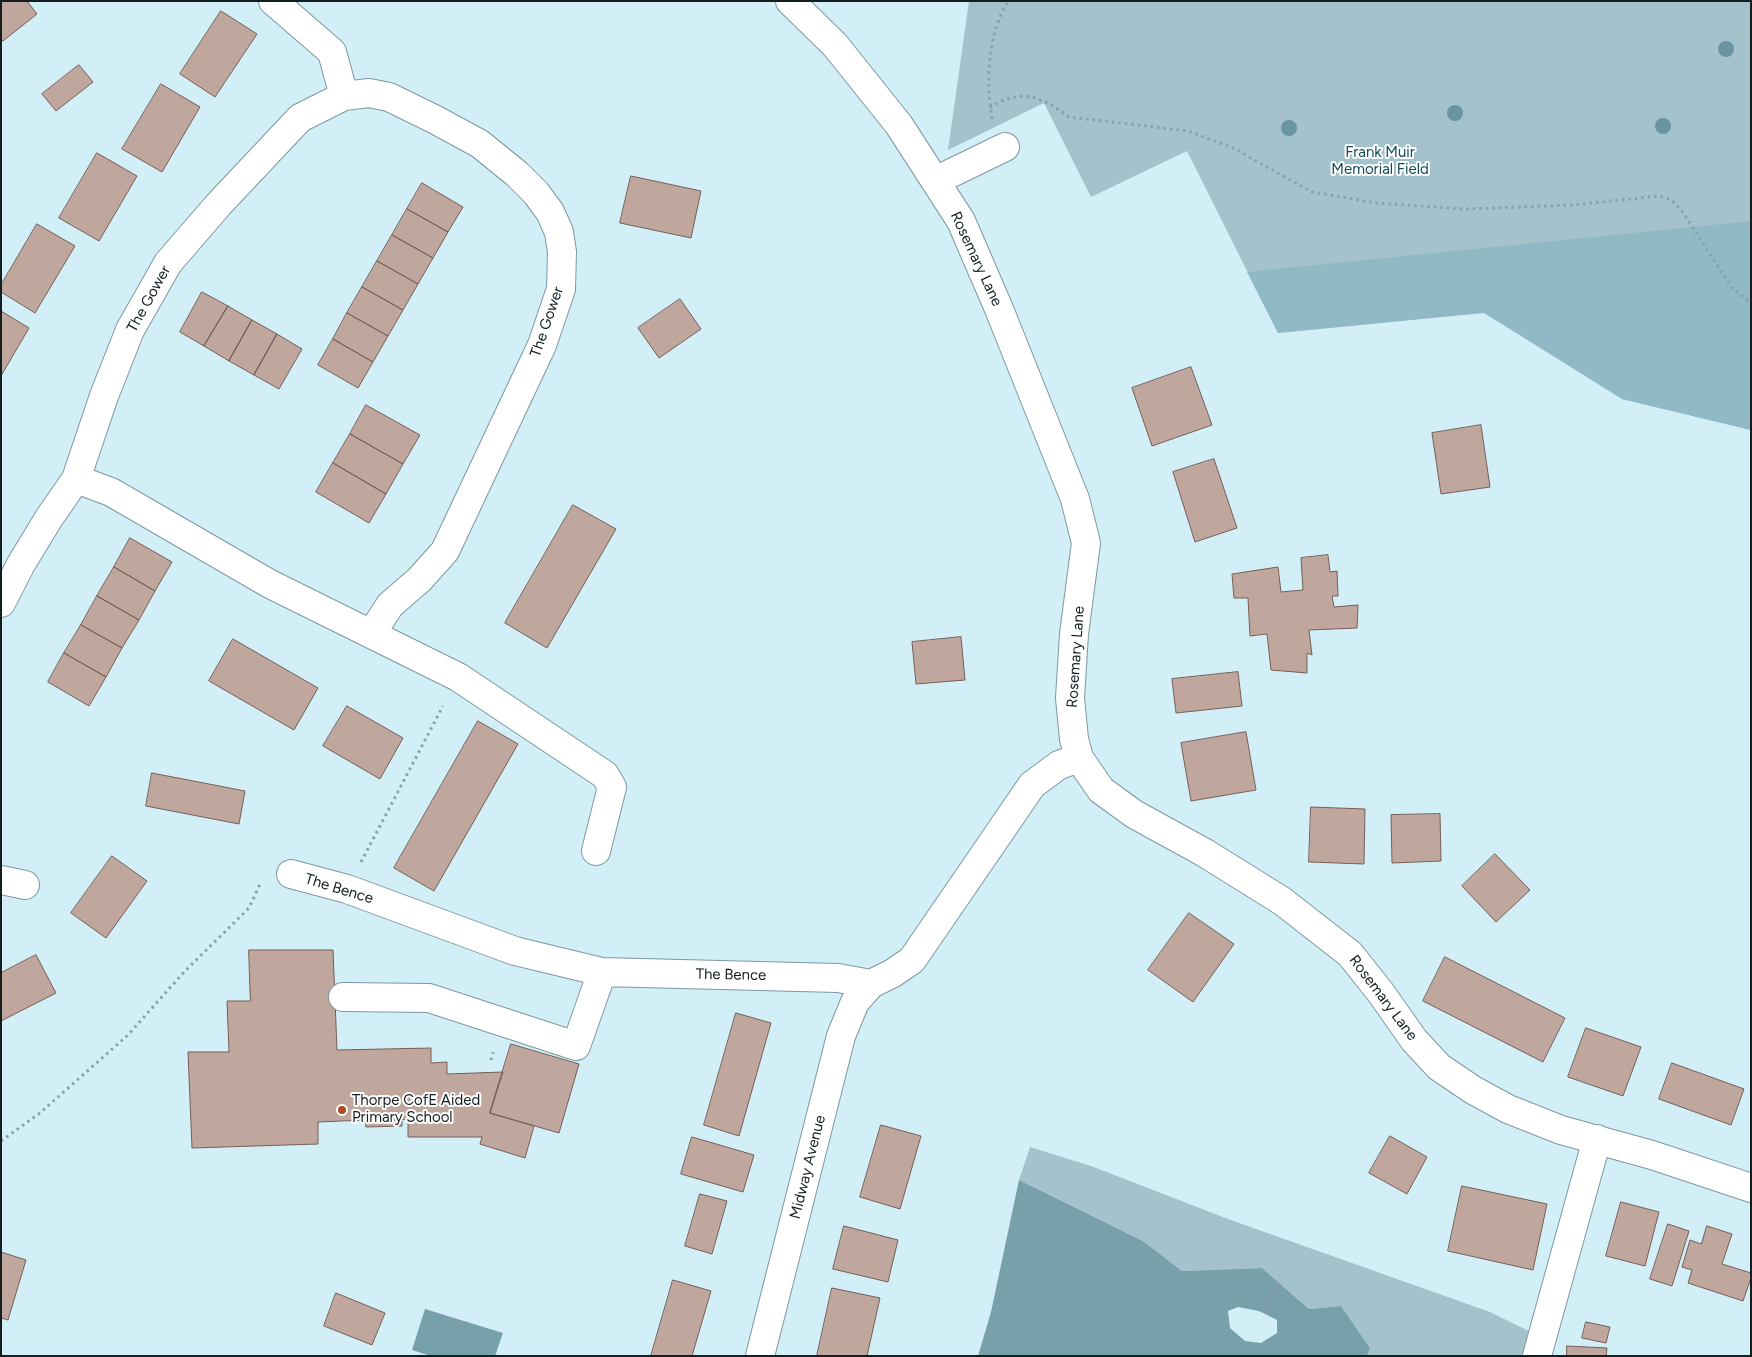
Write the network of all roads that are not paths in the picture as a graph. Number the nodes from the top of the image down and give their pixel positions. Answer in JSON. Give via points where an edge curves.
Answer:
{"nodes":[{"id":1,"x":273,"y":1,"type":"edge"},
{"id":2,"x":790,"y":1,"type":"edge"},
{"id":3,"x":344,"y":96,"type":"junction"},
{"id":4,"x":1005,"y":147,"type":"dead end"},
{"id":5,"x":935,"y":181,"type":"junction"},
{"id":6,"x":76,"y":479,"type":"junction"},
{"id":7,"x":11,"y":559,"type":"edge"},
{"id":8,"x":1,"y":602,"type":"edge"},
{"id":9,"x":372,"y":633,"type":"junction"},
{"id":10,"x":1079,"y":758,"type":"junction"},
{"id":11,"x":596,"y":851,"type":"dead end"},
{"id":12,"x":291,"y":874,"type":"road end"},
{"id":13,"x":602,"y":972,"type":"junction"},
{"id":14,"x":871,"y":984,"type":"junction"},
{"id":15,"x":343,"y":997,"type":"dead end"},
{"id":16,"x":1597,"y":1139,"type":"junction"},
{"id":17,"x":1751,"y":1188,"type":"edge"},
{"id":18,"x":760,"y":1356,"type":"edge"},
{"id":19,"x":1537,"y":1356,"type":"edge"}],
"edges":[{"from":1,"to":3,"type":"street","via":[[332,52]]},
{"from":2,"to":5,"type":"street","name":"Rosemary Lane","via":[[841,52],[899,125]]},
{"from":3,"to":6,"type":"street","name":"The Gower","via":[[300,118],[168,263],[130,330]]},
{"from":3,"to":9,"type":"street","name":"The Gower","via":[[369,93],[389,97],[480,144],[517,174],[550,212],[559,232],[562,252],[561,289],[542,345],[445,551],[390,605]]},
{"from":4,"to":5,"type":"street"},
{"from":5,"to":10,"type":"street","name":"Rosemary Lane","via":[[961,221],[995,300],[1083,525],[1086,543],[1074,634],[1070,698]]},
{"from":6,"to":7,"type":"street","name":"The Gower","via":[[49,518]]},
{"from":6,"to":9,"type":"street","via":[[111,492],[270,584]]},
{"from":7,"to":8,"type":"street","name":"The Gower"},
{"from":9,"to":11,"type":"street","via":[[458,677],[605,775],[612,787]]},
{"from":10,"to":14,"type":"street","via":[[1059,765],[1032,785],[912,960]]},
{"from":10,"to":16,"type":"street","name":"Rosemary Lane","via":[[1101,790],[1282,901],[1350,954],[1414,1040],[1439,1067],[1508,1110],[1561,1130]]},
{"from":12,"to":13,"type":"street","name":"The Bence","via":[[347,889],[514,951]]},
{"from":13,"to":14,"type":"street","name":"The Bence","via":[[838,978]]},
{"from":13,"to":15,"type":"street","via":[[576,1046],[429,998]]},
{"from":14,"to":18,"type":"street","name":"Midway Avenue","via":[[855,1002],[841,1036]]},
{"from":16,"to":17,"type":"street","name":"Rosemary Lane"},
{"from":16,"to":19,"type":"street"}]}
